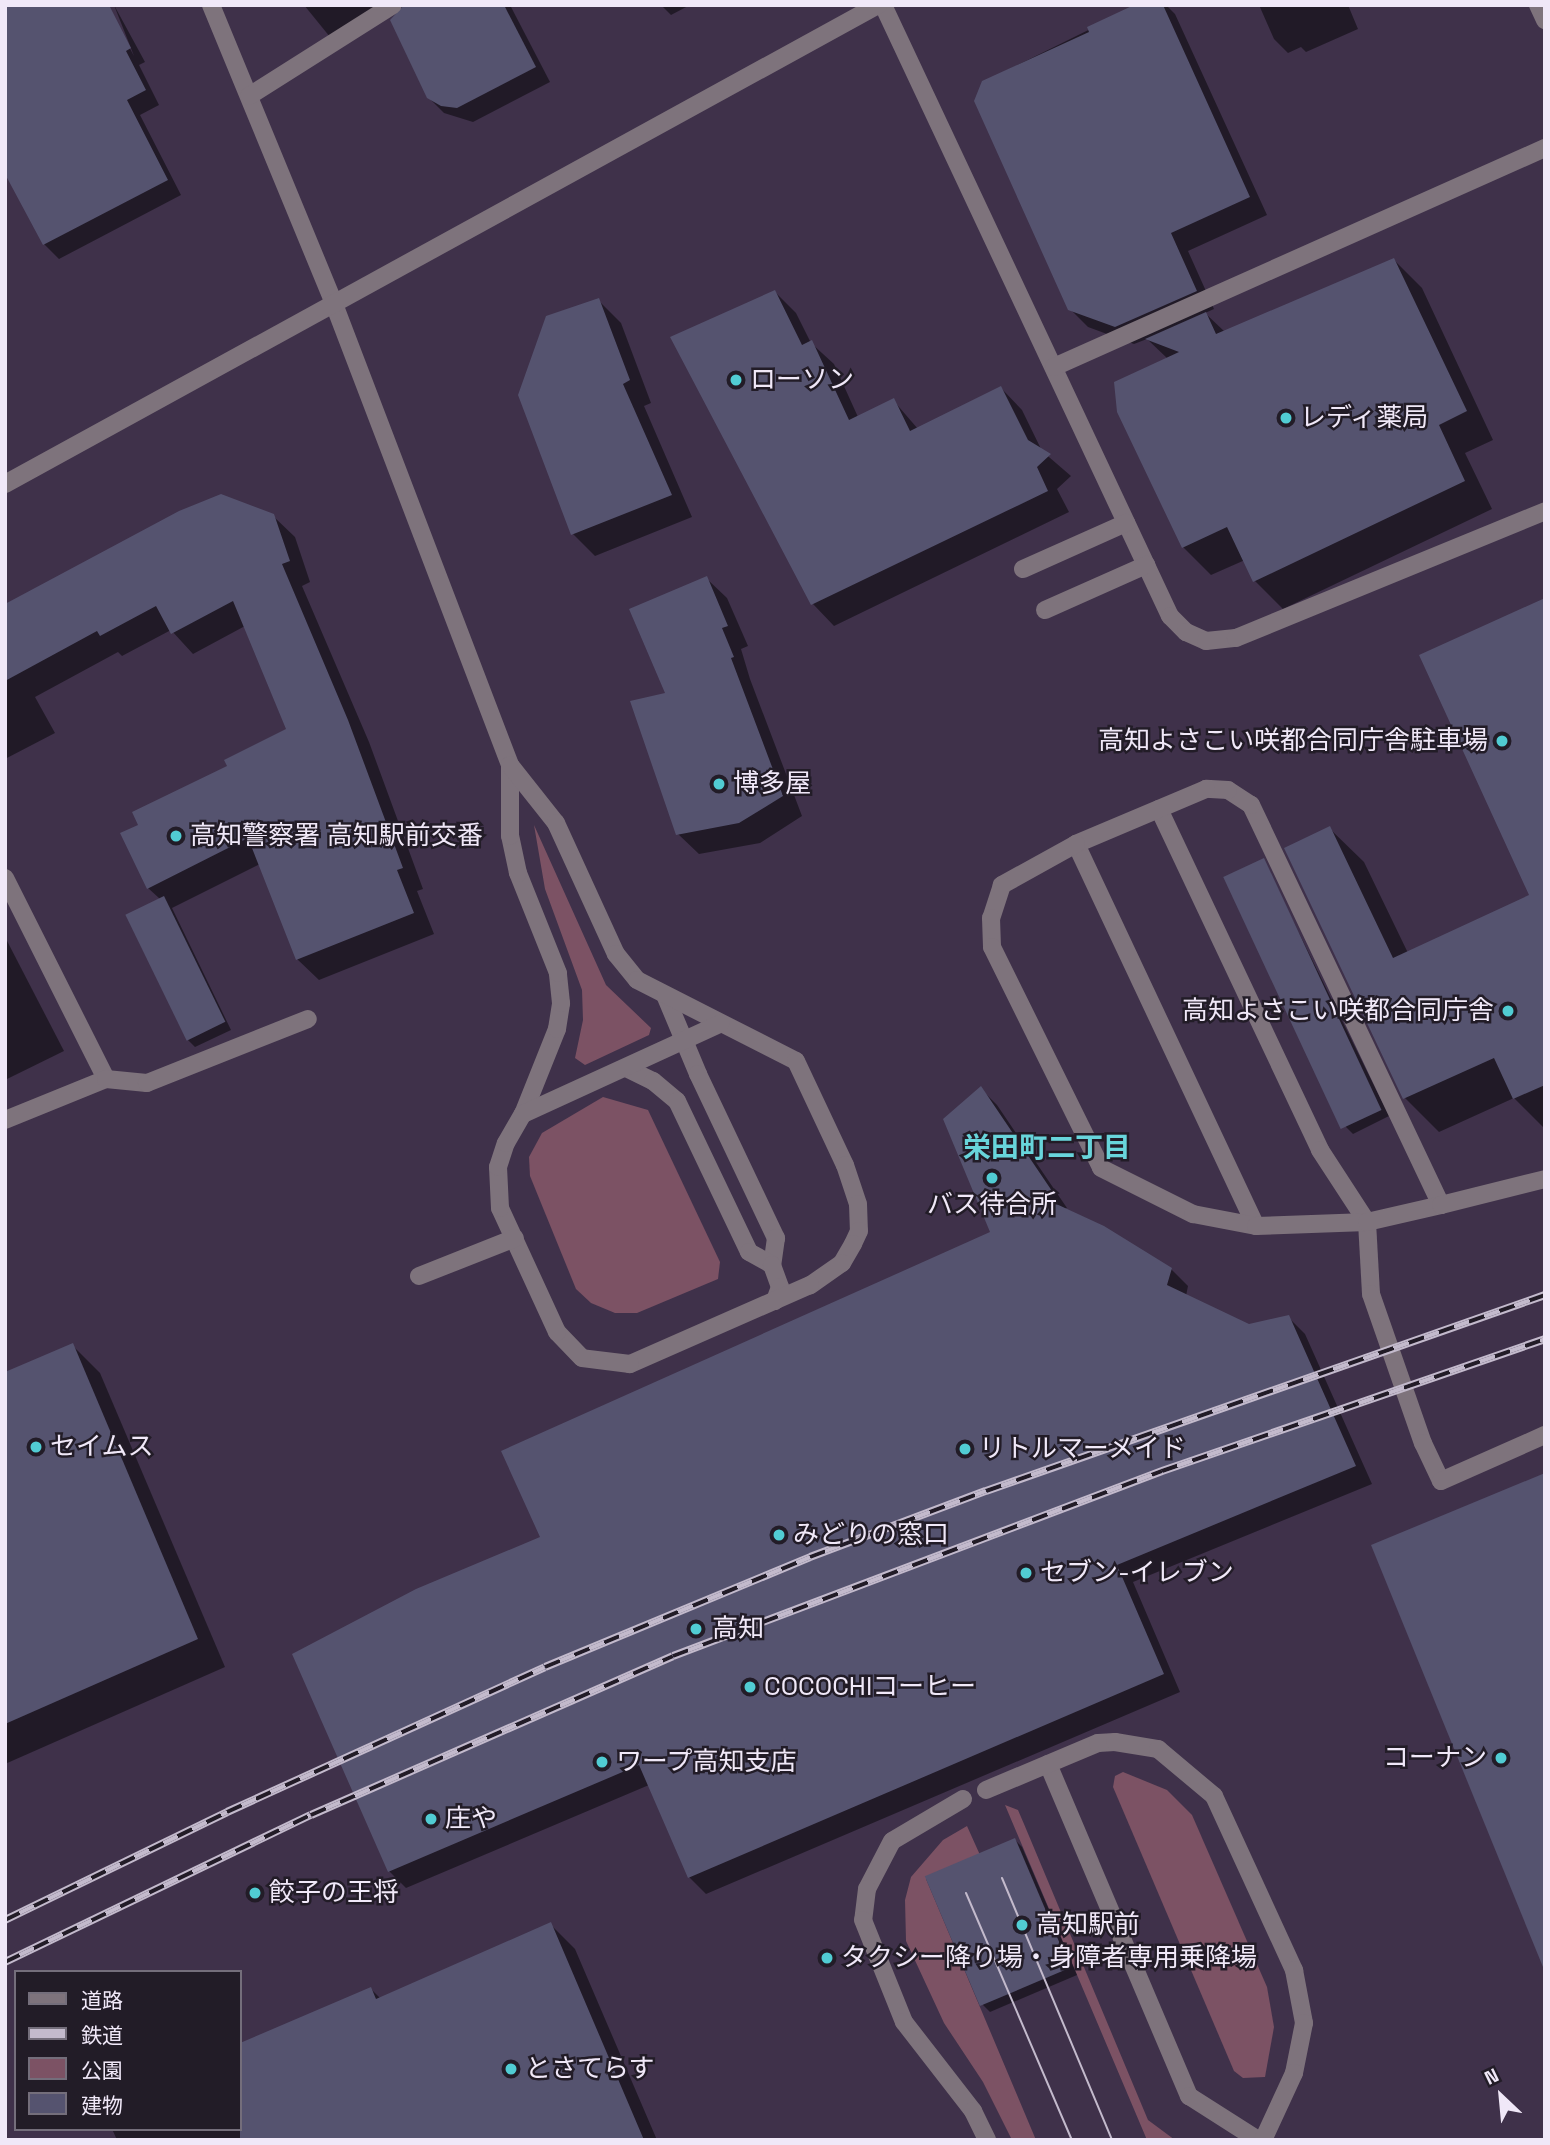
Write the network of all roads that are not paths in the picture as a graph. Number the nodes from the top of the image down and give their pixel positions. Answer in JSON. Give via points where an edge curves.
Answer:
{"nodes":[{"id":1,"x":211,"y":5,"type":"edge"},
{"id":2,"x":393,"y":5,"type":"edge"},
{"id":3,"x":880,"y":5,"type":"edge"},
{"id":4,"x":1538,"y":5,"type":"edge"},
{"id":5,"x":1545,"y":20,"type":"edge"},
{"id":6,"x":249,"y":96,"type":"junction"},
{"id":7,"x":1545,"y":148,"type":"edge"},
{"id":8,"x":334,"y":304,"type":"junction"},
{"id":9,"x":1054,"y":367,"type":"junction"},
{"id":10,"x":5,"y":484,"type":"edge"},
{"id":11,"x":1545,"y":511,"type":"edge"},
{"id":12,"x":1126,"y":523,"type":"junction"},
{"id":13,"x":1146,"y":565,"type":"junction"},
{"id":14,"x":1023,"y":569,"type":"dead end"},
{"id":15,"x":1045,"y":610,"type":"dead end"},
{"id":16,"x":510,"y":765,"type":"junction"},
{"id":17,"x":1159,"y":809,"type":"junction"},
{"id":18,"x":1076,"y":844,"type":"junction"},
{"id":19,"x":5,"y":878,"type":"edge"},
{"id":20,"x":665,"y":995,"type":"junction"},
{"id":21,"x":309,"y":1018,"type":"dead end"},
{"id":22,"x":720,"y":1024,"type":"junction"},
{"id":23,"x":684,"y":1041,"type":"junction"},
{"id":24,"x":625,"y":1068,"type":"junction"},
{"id":25,"x":106,"y":1079,"type":"junction"},
{"id":26,"x":523,"y":1114,"type":"junction"},
{"id":27,"x":5,"y":1120,"type":"edge"},
{"id":28,"x":1545,"y":1179,"type":"edge"},
{"id":29,"x":1440,"y":1205,"type":"junction"},
{"id":30,"x":1367,"y":1222,"type":"junction"},
{"id":31,"x":1256,"y":1226,"type":"junction"},
{"id":32,"x":515,"y":1238,"type":"junction"},
{"id":33,"x":772,"y":1265,"type":"junction"},
{"id":34,"x":419,"y":1276,"type":"dead end"},
{"id":35,"x":775,"y":1301,"type":"junction"},
{"id":36,"x":1545,"y":1435,"type":"edge"},
{"id":37,"x":1048,"y":1764,"type":"junction"},
{"id":38,"x":986,"y":1790,"type":"dead end"},
{"id":39,"x":963,"y":1799,"type":"dead end"},
{"id":40,"x":987,"y":2140,"type":"edge"},
{"id":41,"x":1258,"y":2140,"type":"edge"},
{"id":42,"x":1263,"y":2140,"type":"edge"}],
"edges":[{"from":1,"to":6,"type":"street"},
{"from":2,"to":6,"type":"street"},
{"from":3,"to":8,"type":"street"},
{"from":3,"to":9,"type":"street"},
{"from":4,"to":5,"type":"street"},
{"from":6,"to":8,"type":"street"},
{"from":7,"to":9,"type":"street"},
{"from":8,"to":10,"type":"street"},
{"from":8,"to":16,"type":"street"},
{"from":9,"to":12,"type":"street"},
{"from":11,"to":13,"type":"street","via":[[1236,638],[1206,641],[1186,632],[1170,616]]},
{"from":12,"to":13,"type":"street"},
{"from":12,"to":14,"type":"street"},
{"from":13,"to":15,"type":"street"},
{"from":16,"to":20,"type":"street","via":[[556,823],[616,954],[637,980]]},
{"from":16,"to":26,"type":"street","via":[[510,836],[518,873],[558,973],[561,1003],[557,1029]]},
{"from":17,"to":18,"type":"street"},
{"from":17,"to":29,"type":"street","via":[[1206,789],[1228,790],[1251,805]]},
{"from":17,"to":30,"type":"street","via":[[1320,1150]]},
{"from":18,"to":31,"type":"street"},
{"from":18,"to":31,"type":"street","via":[[1002,885],[991,918],[992,947],[1101,1168],[1193,1214]]},
{"from":19,"to":25,"type":"street"},
{"from":20,"to":22,"type":"street"},
{"from":20,"to":23,"type":"street"},
{"from":21,"to":25,"type":"street","via":[[147,1083]]},
{"from":22,"to":23,"type":"street"},
{"from":22,"to":35,"type":"street","via":[[796,1061],[845,1165],[858,1204],[859,1231],[842,1263]]},
{"from":23,"to":24,"type":"street"},
{"from":23,"to":33,"type":"street","via":[[776,1238]]},
{"from":24,"to":26,"type":"street"},
{"from":24,"to":33,"type":"street","via":[[653,1081],[677,1101],[749,1252]]},
{"from":25,"to":27,"type":"street"},
{"from":26,"to":32,"type":"street","via":[[498,1167],[500,1208]]},
{"from":28,"to":29,"type":"street"},
{"from":29,"to":30,"type":"street"},
{"from":30,"to":31,"type":"street"},
{"from":30,"to":36,"type":"street","via":[[1371,1294],[1423,1443],[1441,1481]]},
{"from":32,"to":34,"type":"street"},
{"from":32,"to":35,"type":"street","via":[[557,1332],[582,1358],[603,1364],[630,1364],[664,1353]]},
{"from":33,"to":35,"type":"street","via":[[780,1287]]},
{"from":37,"to":38,"type":"street"},
{"from":37,"to":41,"type":"street","via":[[1189,2096]]},
{"from":37,"to":42,"type":"street","via":[[1098,1744],[1136,1743],[1158,1749],[1213,1796],[1294,1970],[1304,2023],[1294,2073]]},
{"from":39,"to":40,"type":"street","via":[[892,1841],[867,1889],[863,1920],[904,2022],[973,2111]]}]}
